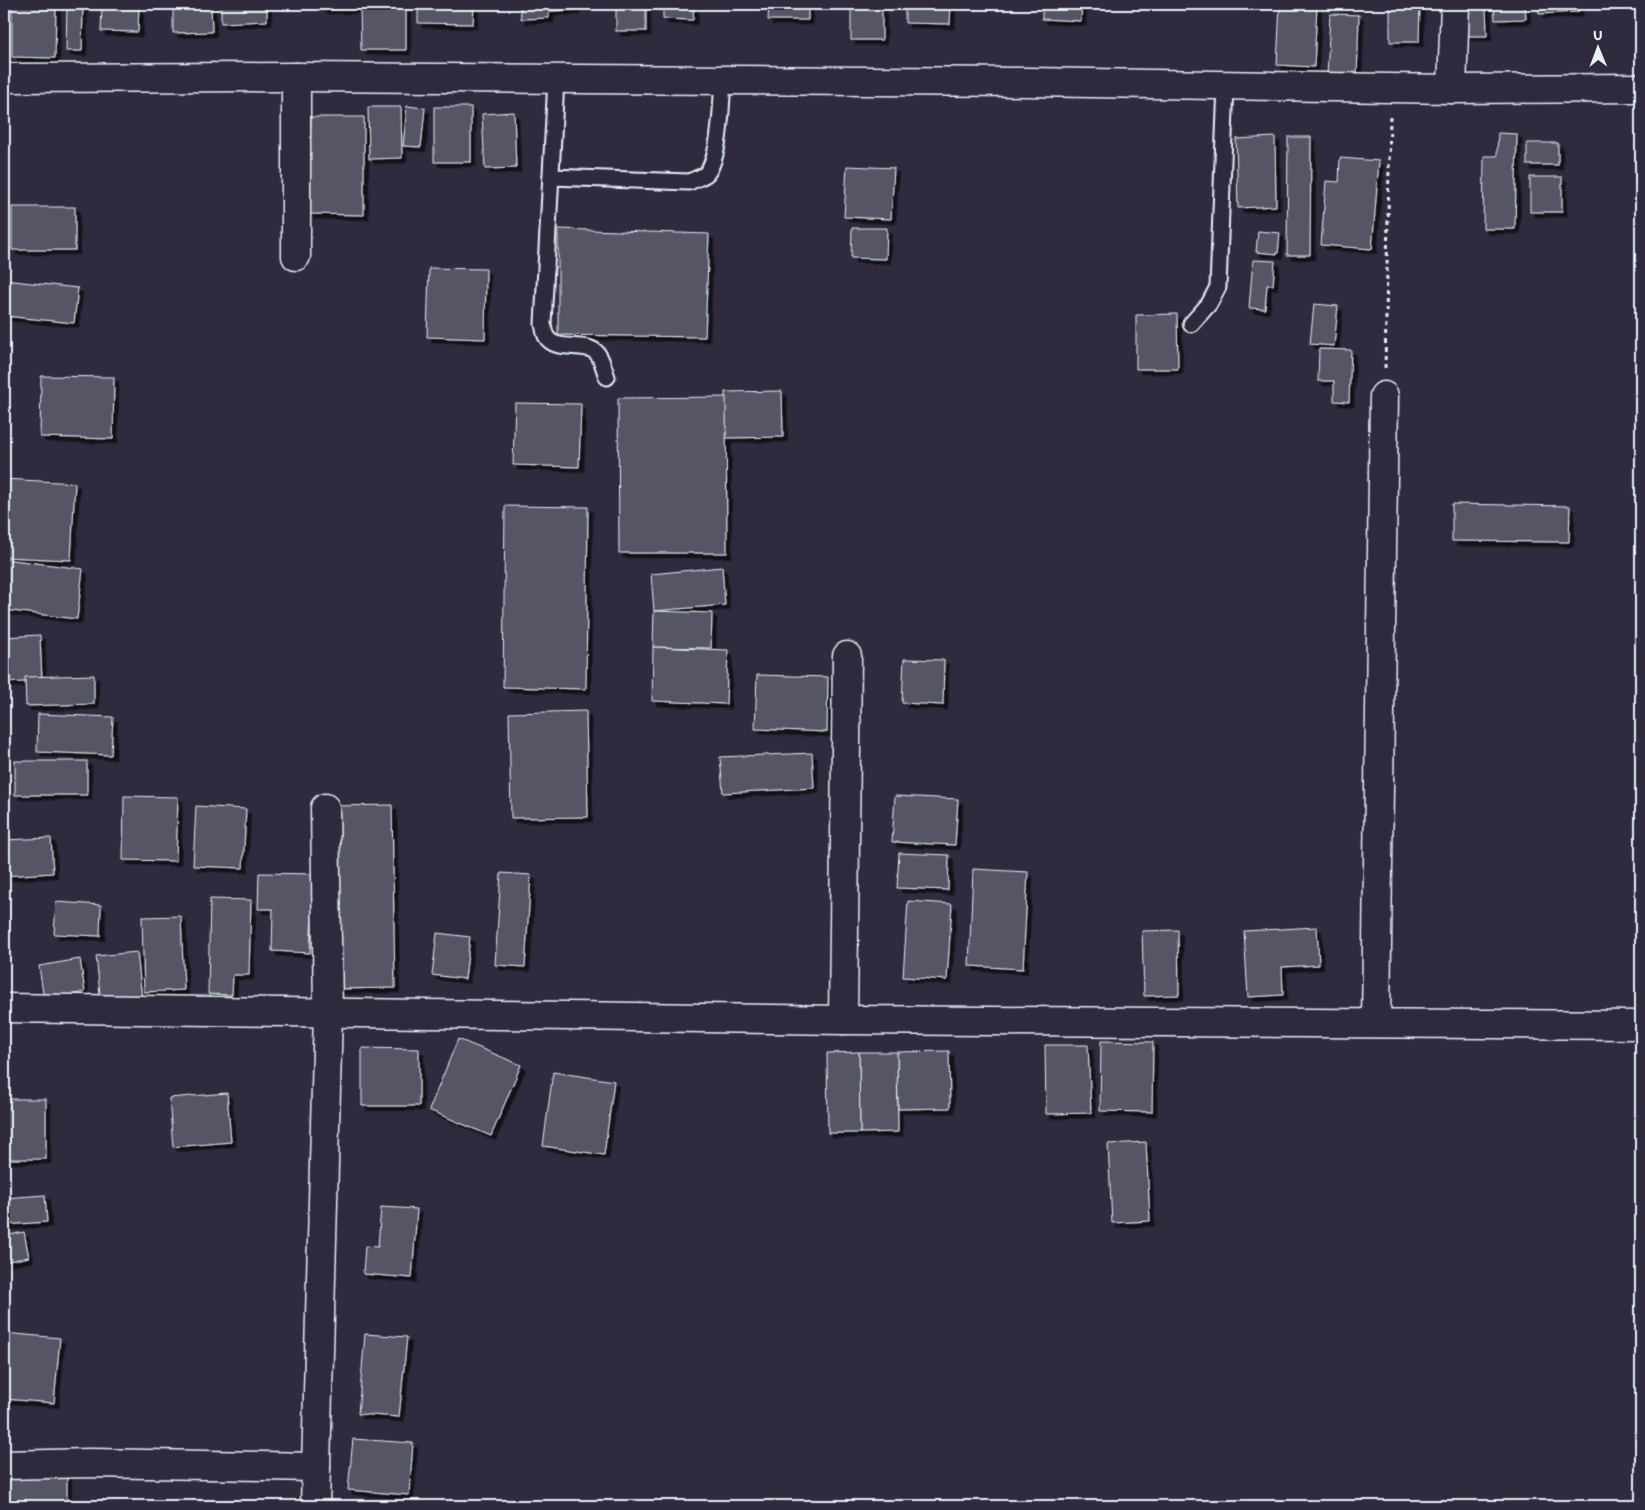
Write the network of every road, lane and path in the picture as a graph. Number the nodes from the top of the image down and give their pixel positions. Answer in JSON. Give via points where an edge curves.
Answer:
{"nodes":[{"id":1,"x":1455,"y":4,"type":"edge"},
{"id":2,"x":296,"y":77,"type":"junction"},
{"id":3,"x":4,"y":78,"type":"edge"},
{"id":4,"x":556,"y":80,"type":"junction"},
{"id":5,"x":723,"y":80,"type":"junction"},
{"id":6,"x":1226,"y":85,"type":"junction"},
{"id":7,"x":1391,"y":88,"type":"junction"},
{"id":8,"x":1641,"y":88,"type":"edge"},
{"id":9,"x":1452,"y":89,"type":"junction"},
{"id":10,"x":551,"y":177,"type":"junction"},
{"id":11,"x":296,"y":256,"type":"dead end"},
{"id":12,"x":1190,"y":324,"type":"dead end"},
{"id":13,"x":607,"y":377,"type":"dead end"},
{"id":14,"x":1384,"y":396,"type":"joint"},
{"id":15,"x":847,"y":656,"type":"dead end"},
{"id":16,"x":325,"y":808,"type":"dead end"},
{"id":17,"x":4,"y":1008,"type":"edge"},
{"id":18,"x":328,"y":1012,"type":"junction"},
{"id":19,"x":843,"y":1020,"type":"junction"},
{"id":20,"x":1376,"y":1023,"type":"junction"},
{"id":21,"x":1641,"y":1025,"type":"edge"},
{"id":22,"x":4,"y":1465,"type":"edge"},
{"id":23,"x":316,"y":1467,"type":"junction"},
{"id":24,"x":315,"y":1506,"type":"edge"}],
"edges":[{"from":1,"to":9,"type":"street"},
{"from":2,"to":3,"type":"street"},
{"from":2,"to":4,"type":"street"},
{"from":2,"to":11,"type":"street"},
{"from":4,"to":5,"type":"street"},
{"from":4,"to":10,"type":"lane"},
{"from":5,"to":6,"type":"street"},
{"from":5,"to":10,"type":"lane","via":[[714,159],[706,175],[689,182]]},
{"from":6,"to":7,"type":"street"},
{"from":6,"to":12,"type":"lane","via":[[1218,287],[1210,304]]},
{"from":7,"to":9,"type":"street"},
{"from":7,"to":14,"type":"path"},
{"from":8,"to":9,"type":"street"},
{"from":10,"to":13,"type":"lane","via":[[543,324],[547,337],[555,343],[588,347],[597,353]]},
{"from":14,"to":20,"type":"street"},
{"from":15,"to":19,"type":"street"},
{"from":16,"to":18,"type":"street"},
{"from":17,"to":18,"type":"street"},
{"from":18,"to":19,"type":"street"},
{"from":18,"to":23,"type":"street"},
{"from":19,"to":20,"type":"street"},
{"from":20,"to":21,"type":"street"},
{"from":22,"to":23,"type":"street","via":[[91,1463]]},
{"from":23,"to":24,"type":"street"}]}
